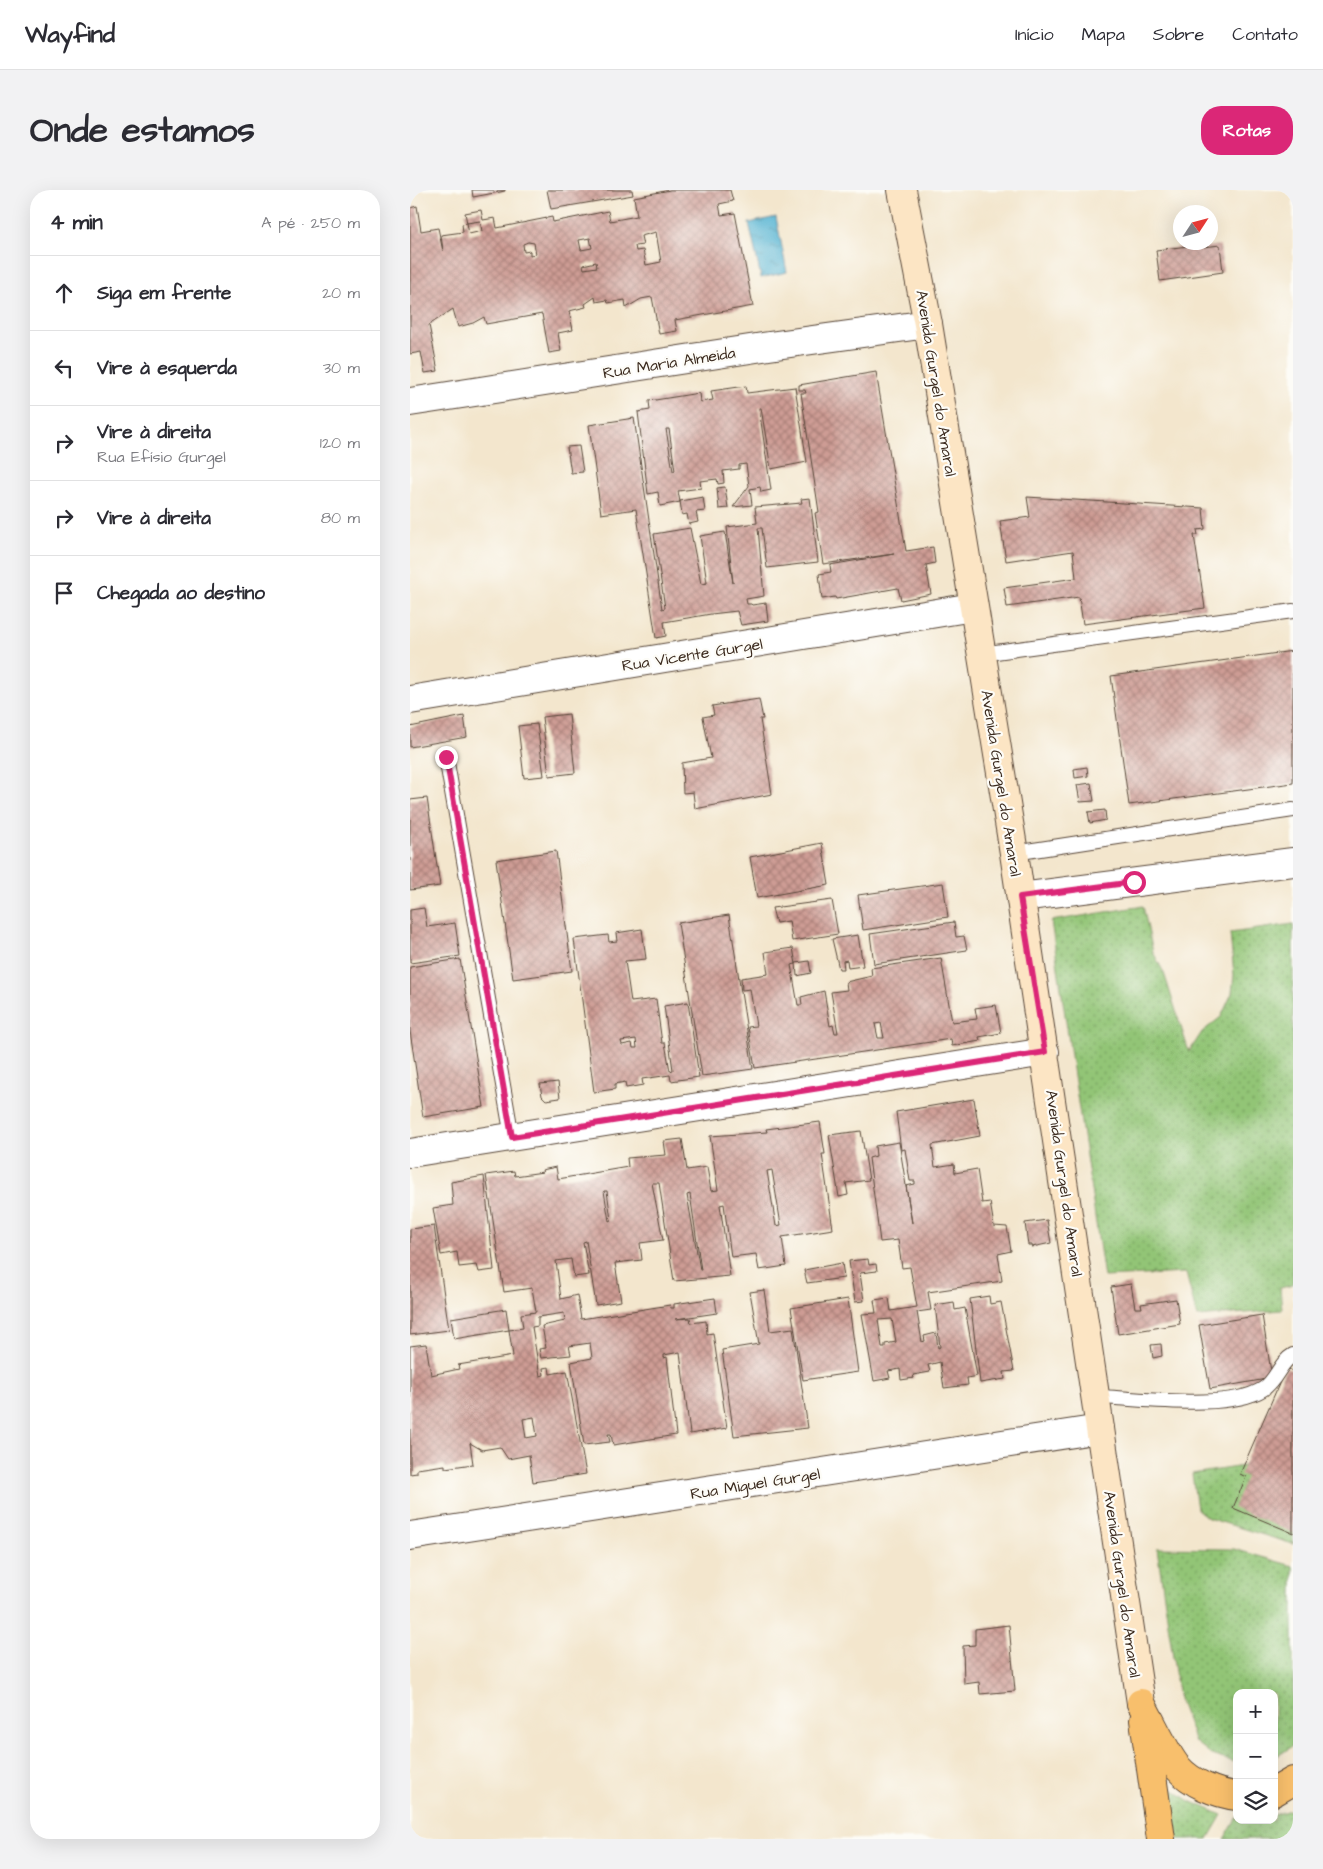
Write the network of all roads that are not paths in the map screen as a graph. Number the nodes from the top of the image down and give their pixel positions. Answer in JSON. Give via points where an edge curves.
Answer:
{"nodes":[{"id":1,"x":902,"y":190,"type":"edge"},
{"id":2,"x":928,"y":324,"type":"junction"},
{"id":3,"x":410,"y":402,"type":"edge"},
{"id":4,"x":974,"y":607,"type":"junction"},
{"id":5,"x":1293,"y":611,"type":"edge"},
{"id":6,"x":981,"y":654,"type":"junction"},
{"id":7,"x":410,"y":700,"type":"edge"},
{"id":8,"x":446,"y":757,"type":"dead end"},
{"id":9,"x":1293,"y":810,"type":"edge"},
{"id":10,"x":1014,"y":853,"type":"junction"},
{"id":11,"x":1293,"y":862,"type":"edge"},
{"id":12,"x":1020,"y":897,"type":"junction"},
{"id":13,"x":1045,"y":1052,"type":"junction"},
{"id":14,"x":512,"y":1137,"type":"junction"},
{"id":15,"x":410,"y":1153,"type":"edge"},
{"id":16,"x":1293,"y":1355,"type":"edge"},
{"id":17,"x":1096,"y":1397,"type":"junction"},
{"id":18,"x":1100,"y":1429,"type":"junction"},
{"id":19,"x":410,"y":1536,"type":"edge"},
{"id":20,"x":1141,"y":1704,"type":"junction"},
{"id":21,"x":1293,"y":1781,"type":"edge"},
{"id":22,"x":1278,"y":1790,"type":"edge"},
{"id":23,"x":1233,"y":1795,"type":"edge"},
{"id":24,"x":1161,"y":1839,"type":"edge"}],
"edges":[{"from":1,"to":2,"type":"street","name":"Avenida Gurgel do Amaral"},
{"from":2,"to":3,"type":"street","name":"Rua Maria Almeida"},
{"from":2,"to":4,"type":"street","name":"Avenida Gurgel do Amaral"},
{"from":4,"to":6,"type":"street","name":"Avenida Gurgel do Amaral"},
{"from":4,"to":7,"type":"street","name":"Rua Vicente Gurgel"},
{"from":5,"to":6,"type":"lane"},
{"from":6,"to":10,"type":"street","name":"Avenida Gurgel do Amaral"},
{"from":8,"to":14,"type":"lane"},
{"from":9,"to":10,"type":"lane"},
{"from":10,"to":12,"type":"street","name":"Avenida Gurgel do Amaral"},
{"from":11,"to":12,"type":"street"},
{"from":12,"to":13,"type":"street","name":"Avenida Gurgel do Amaral"},
{"from":13,"to":14,"type":"street"},
{"from":13,"to":17,"type":"street","name":"Avenida Gurgel do Amaral"},
{"from":14,"to":15,"type":"street"},
{"from":16,"to":17,"type":"lane","via":[[1272,1382],[1249,1395],[1218,1401]]},
{"from":17,"to":18,"type":"street","name":"Avenida Gurgel do Amaral"},
{"from":18,"to":19,"type":"street","name":"Rua Miguel Gurgel"},
{"from":18,"to":20,"type":"street","name":"Avenida Gurgel do Amaral"},
{"from":20,"to":23,"type":"highway","via":[[1178,1768],[1199,1783]]},
{"from":20,"to":24,"type":"highway"},
{"from":21,"to":22,"type":"highway"}]}
